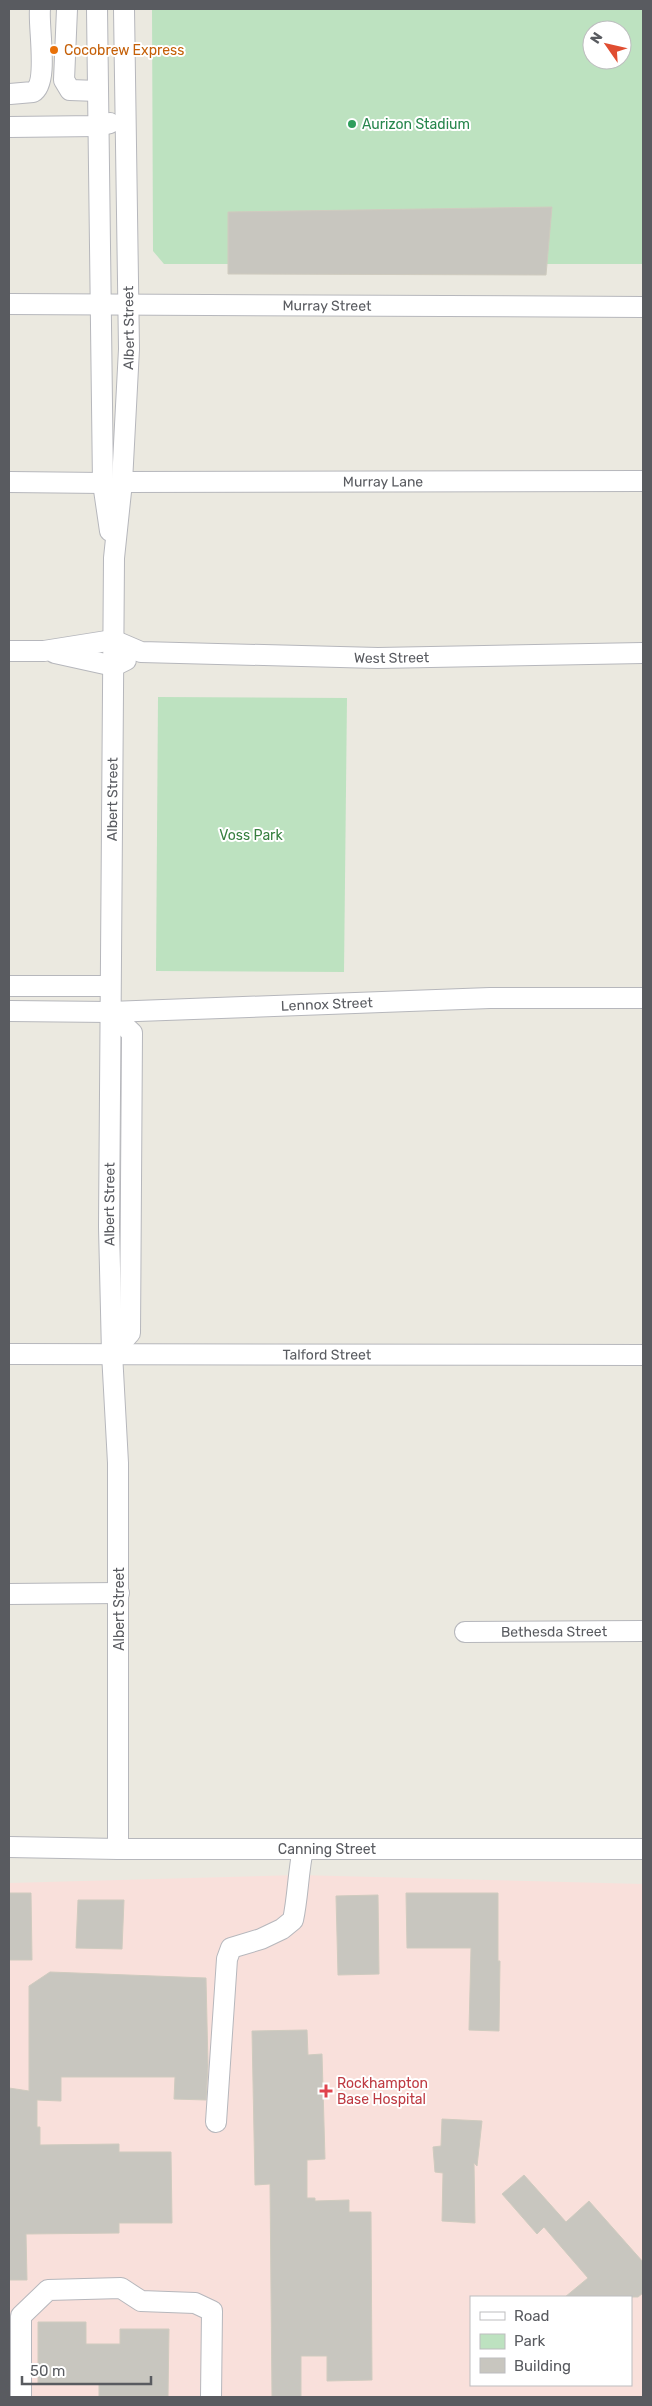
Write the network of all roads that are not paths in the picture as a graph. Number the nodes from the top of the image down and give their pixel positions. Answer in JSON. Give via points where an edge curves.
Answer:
{"nodes":[{"id":1,"x":40,"y":9,"type":"edge"},
{"id":2,"x":67,"y":9,"type":"edge"},
{"id":3,"x":97,"y":9,"type":"edge"},
{"id":4,"x":124,"y":9,"type":"edge"},
{"id":5,"x":98,"y":91,"type":"junction"},
{"id":6,"x":10,"y":94,"type":"dead end"},
{"id":7,"x":125,"y":96,"type":"junction"},
{"id":8,"x":98,"y":126,"type":"junction"},
{"id":9,"x":9,"y":127,"type":"edge"},
{"id":10,"x":9,"y":304,"type":"edge"},
{"id":11,"x":128,"y":304,"type":"junction"},
{"id":12,"x":101,"y":305,"type":"junction"},
{"id":13,"x":643,"y":307,"type":"edge"},
{"id":14,"x":643,"y":480,"type":"edge"},
{"id":15,"x":9,"y":482,"type":"edge"},
{"id":16,"x":112,"y":482,"type":"junction"},
{"id":17,"x":113,"y":640,"type":"junction"},
{"id":18,"x":9,"y":651,"type":"edge"},
{"id":19,"x":44,"y":651,"type":"junction"},
{"id":20,"x":141,"y":652,"type":"junction"},
{"id":21,"x":643,"y":653,"type":"edge"},
{"id":22,"x":114,"y":666,"type":"junction"},
{"id":23,"x":9,"y":986,"type":"edge"},
{"id":24,"x":110,"y":986,"type":"junction"},
{"id":25,"x":643,"y":998,"type":"edge"},
{"id":26,"x":9,"y":1011,"type":"edge"},
{"id":27,"x":110,"y":1012,"type":"junction"},
{"id":28,"x":112,"y":1353,"type":"junction"},
{"id":29,"x":9,"y":1354,"type":"edge"},
{"id":30,"x":643,"y":1355,"type":"edge"},
{"id":31,"x":119,"y":1593,"type":"junction"},
{"id":32,"x":9,"y":1594,"type":"edge"},
{"id":33,"x":643,"y":1631,"type":"edge"},
{"id":34,"x":466,"y":1632,"type":"dead end"},
{"id":35,"x":9,"y":1847,"type":"edge"},
{"id":36,"x":118,"y":1849,"type":"junction"},
{"id":37,"x":303,"y":1849,"type":"junction"},
{"id":38,"x":643,"y":1849,"type":"edge"},
{"id":39,"x":216,"y":2122,"type":"dead end"},
{"id":40,"x":21,"y":2397,"type":"edge"},
{"id":41,"x":211,"y":2397,"type":"edge"}],
"edges":[{"from":1,"to":6,"type":"street","via":[[40,85],[33,92]]},
{"from":2,"to":5,"type":"street","via":[[64,80],[70,90]]},
{"from":3,"to":5,"type":"street","name":"Albert Street"},
{"from":4,"to":7,"type":"street","name":"Albert Street"},
{"from":5,"to":8,"type":"street","name":"Albert Street"},
{"from":7,"to":8,"type":"street","name":"Albert Street","via":[[111,123]]},
{"from":7,"to":11,"type":"street","name":"Albert Street"},
{"from":8,"to":9,"type":"street"},
{"from":8,"to":12,"type":"street","name":"Albert Street"},
{"from":10,"to":12,"type":"street","name":"Murray Street"},
{"from":11,"to":12,"type":"street","name":"Murray Street"},
{"from":11,"to":13,"type":"street","name":"Murray Street"},
{"from":11,"to":16,"type":"street","name":"Albert Street"},
{"from":12,"to":16,"type":"street","name":"Albert Street"},
{"from":14,"to":16,"type":"street","name":"Murray Lane"},
{"from":15,"to":16,"type":"street","name":"Murray Lane"},
{"from":16,"to":17,"type":"street","name":"Albert Street"},
{"from":17,"to":19,"type":"street"},
{"from":17,"to":20,"type":"street","name":"West Street"},
{"from":17,"to":22,"type":"street","name":"Albert Street"},
{"from":18,"to":19,"type":"street"},
{"from":19,"to":22,"type":"street"},
{"from":20,"to":21,"type":"street","name":"West Street","via":[[378,658]]},
{"from":20,"to":22,"type":"street","name":"West Street"},
{"from":22,"to":24,"type":"street","name":"Albert Street"},
{"from":23,"to":24,"type":"street"},
{"from":24,"to":27,"type":"street","name":"Albert Street"},
{"from":25,"to":27,"type":"street","name":"Lennox Street","via":[[490,998]]},
{"from":26,"to":27,"type":"street","name":"Lennox Street"},
{"from":27,"to":28,"type":"street","name":"Albert Street"},
{"from":28,"to":29,"type":"street","name":"Talford Street"},
{"from":28,"to":30,"type":"street","name":"Talford Street"},
{"from":28,"to":31,"type":"street","name":"Albert Street","via":[[118,1463]]},
{"from":31,"to":32,"type":"street"},
{"from":31,"to":36,"type":"street","name":"Albert Street"},
{"from":33,"to":34,"type":"street","name":"Bethesda Street"},
{"from":35,"to":36,"type":"street","name":"Canning Street"},
{"from":36,"to":37,"type":"street","name":"Canning Street"},
{"from":37,"to":38,"type":"street","name":"Canning Street"},
{"from":37,"to":39,"type":"street","via":[[293,1920],[261,1939],[231,1948],[227,1959]]},
{"from":40,"to":41,"type":"street","via":[[21,2316],[48,2290],[121,2288],[140,2301],[195,2303],[212,2311]]}]}
